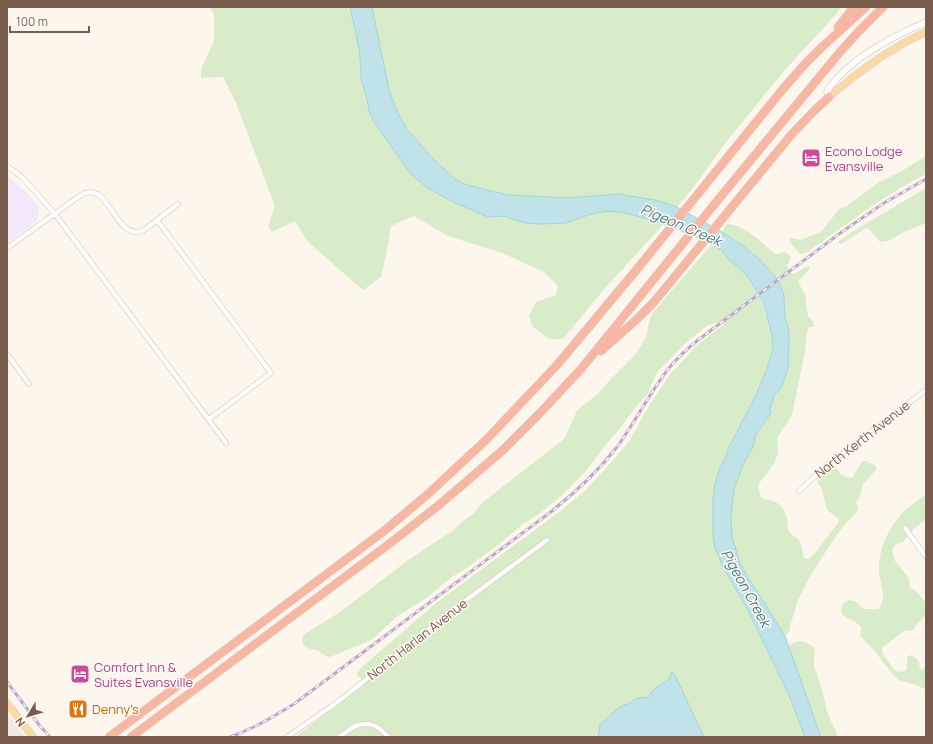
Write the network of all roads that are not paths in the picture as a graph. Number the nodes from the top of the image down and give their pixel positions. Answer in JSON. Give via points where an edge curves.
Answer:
{"nodes":[{"id":1,"x":854,"y":7,"type":"edge"},
{"id":2,"x":866,"y":7,"type":"edge"},
{"id":3,"x":883,"y":7,"type":"edge"},
{"id":4,"x":926,"y":22,"type":"edge"},
{"id":5,"x":926,"y":32,"type":"edge"},
{"id":6,"x":822,"y":47,"type":"junction"},
{"id":7,"x":829,"y":97,"type":"junction"},
{"id":8,"x":7,"y":166,"type":"edge"},
{"id":9,"x":178,"y":204,"type":"dead end"},
{"id":10,"x":55,"y":214,"type":"junction"},
{"id":11,"x":157,"y":220,"type":"junction"},
{"id":12,"x":7,"y":248,"type":"edge"},
{"id":13,"x":7,"y":354,"type":"edge"},
{"id":14,"x":581,"y":369,"type":"junction"},
{"id":15,"x":29,"y":384,"type":"dead end"},
{"id":16,"x":926,"y":390,"type":"edge"},
{"id":17,"x":208,"y":419,"type":"junction"},
{"id":18,"x":226,"y":443,"type":"dead end"},
{"id":19,"x":799,"y":491,"type":"dead end"},
{"id":20,"x":905,"y":528,"type":"dead end"},
{"id":21,"x":546,"y":540,"type":"dead end"},
{"id":22,"x":926,"y":557,"type":"edge"},
{"id":23,"x":7,"y":702,"type":"edge"},
{"id":24,"x":33,"y":737,"type":"edge"},
{"id":25,"x":109,"y":737,"type":"edge"},
{"id":26,"x":130,"y":737,"type":"edge"},
{"id":27,"x":287,"y":737,"type":"edge"},
{"id":28,"x":340,"y":737,"type":"edge"},
{"id":29,"x":388,"y":737,"type":"edge"}],
"edges":[{"from":1,"to":6,"type":"highway"},
{"from":2,"to":6,"type":"highway"},
{"from":3,"to":14,"type":"highway","via":[[840,52]]},
{"from":4,"to":7,"type":"street","via":[[877,47],[849,67],[829,88]]},
{"from":5,"to":7,"type":"main road","via":[[874,60]]},
{"from":6,"to":25,"type":"highway","via":[[783,89],[557,366],[486,440],[395,522]]},
{"from":7,"to":14,"type":"highway","via":[[791,135],[654,302]]},
{"from":8,"to":10,"type":"street","via":[[22,177]]},
{"from":9,"to":11,"type":"street"},
{"from":10,"to":11,"type":"street","via":[[88,192],[103,198],[122,225],[130,230],[142,231]]},
{"from":10,"to":12,"type":"street"},
{"from":10,"to":17,"type":"street"},
{"from":11,"to":17,"type":"street","via":[[270,373]]},
{"from":13,"to":15,"type":"street"},
{"from":14,"to":26,"type":"highway","via":[[502,450],[439,504]]},
{"from":16,"to":19,"type":"street","name":"North Kerth Avenue","via":[[828,464]]},
{"from":17,"to":18,"type":"street"},
{"from":20,"to":22,"type":"street"},
{"from":21,"to":27,"type":"street","name":"North Harlan Avenue","via":[[339,701]]},
{"from":23,"to":24,"type":"main road"},
{"from":28,"to":29,"type":"street","via":[[355,726],[373,724]]}]}
